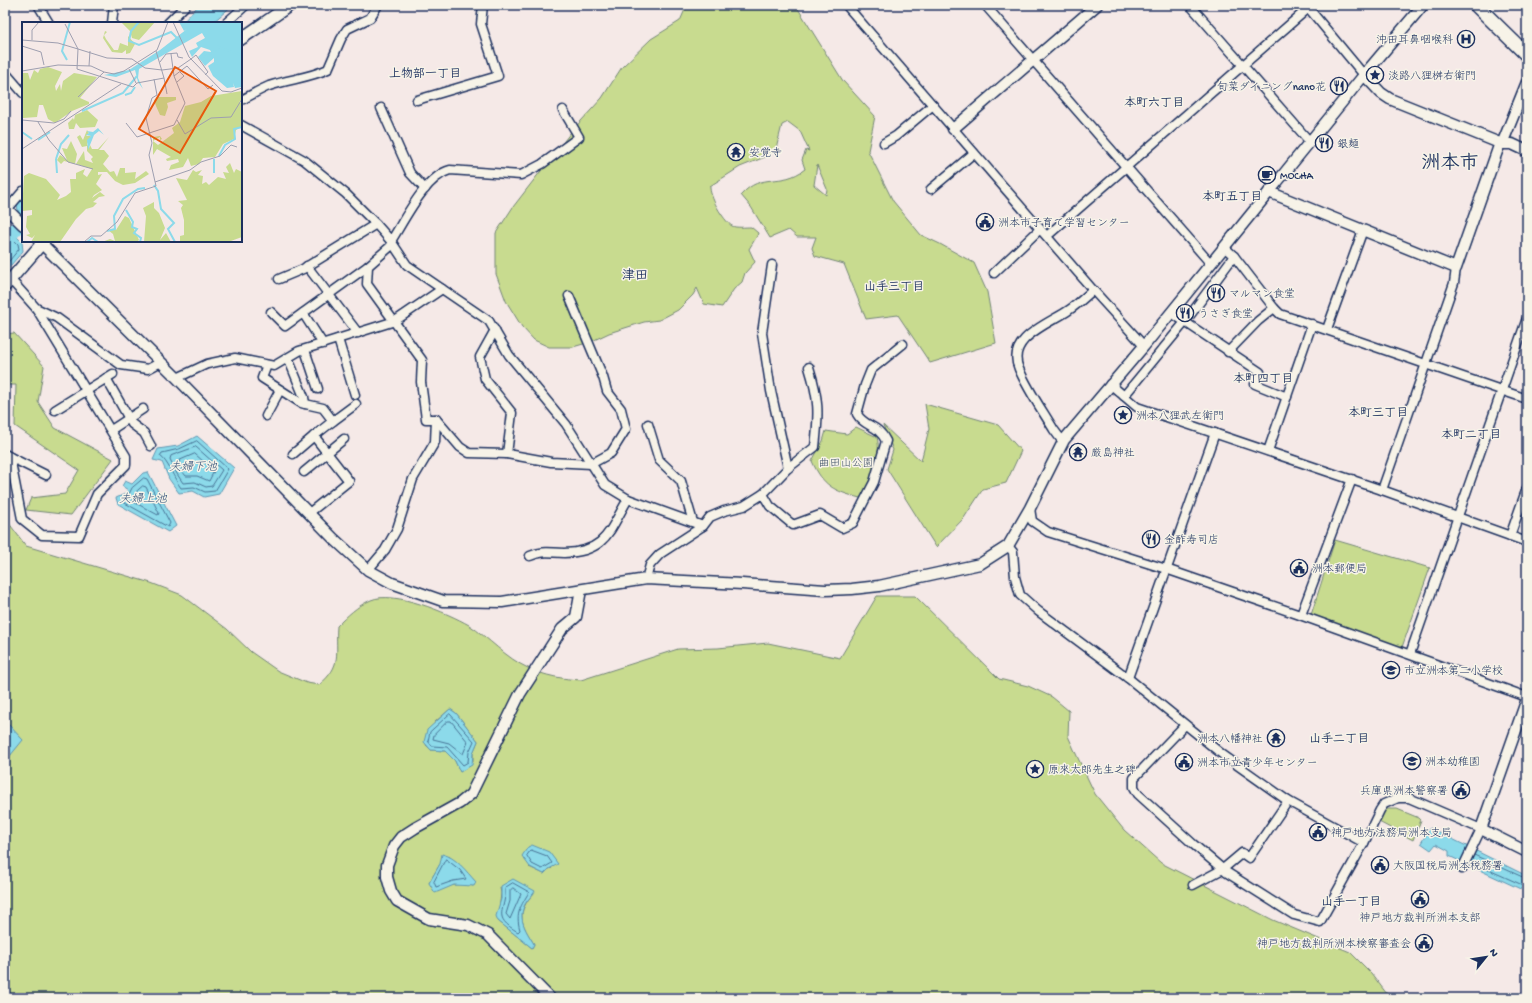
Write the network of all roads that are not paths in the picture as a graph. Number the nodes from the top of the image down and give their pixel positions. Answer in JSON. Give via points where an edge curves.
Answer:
{"nodes":[{"id":1,"x":38,"y":5,"type":"edge"},
{"id":2,"x":114,"y":5,"type":"edge"},
{"id":3,"x":186,"y":5,"type":"edge"},
{"id":4,"x":246,"y":5,"type":"edge"},
{"id":5,"x":290,"y":5,"type":"edge"},
{"id":6,"x":378,"y":5,"type":"edge"},
{"id":7,"x":482,"y":5,"type":"edge"},
{"id":8,"x":846,"y":5,"type":"edge"},
{"id":9,"x":985,"y":5,"type":"edge"},
{"id":10,"x":1097,"y":5,"type":"edge"},
{"id":11,"x":1190,"y":5,"type":"edge"},
{"id":12,"x":1476,"y":5,"type":"edge"},
{"id":13,"x":1309,"y":6,"type":"edge"},
{"id":14,"x":1420,"y":6,"type":"edge"},
{"id":15,"x":48,"y":22,"type":"edge"},
{"id":16,"x":112,"y":22,"type":"edge"},
{"id":17,"x":169,"y":22,"type":"edge"},
{"id":18,"x":227,"y":22,"type":"edge"},
{"id":19,"x":242,"y":38,"type":"edge"},
{"id":20,"x":1527,"y":55,"type":"edge"},
{"id":21,"x":1032,"y":60,"type":"junction"},
{"id":22,"x":1242,"y":66,"type":"junction"},
{"id":23,"x":5,"y":72,"type":"edge"},
{"id":24,"x":1364,"y":75,"type":"junction"},
{"id":25,"x":1527,"y":82,"type":"edge"},
{"id":26,"x":22,"y":92,"type":"edge"},
{"id":27,"x":242,"y":100,"type":"edge"},
{"id":28,"x":417,"y":100,"type":"dead end"},
{"id":29,"x":933,"y":105,"type":"junction"},
{"id":30,"x":381,"y":108,"type":"dead end"},
{"id":31,"x":564,"y":110,"type":"dead end"},
{"id":32,"x":242,"y":126,"type":"edge"},
{"id":33,"x":953,"y":129,"type":"junction"},
{"id":34,"x":1310,"y":142,"type":"junction"},
{"id":35,"x":884,"y":144,"type":"dead end"},
{"id":36,"x":1501,"y":144,"type":"junction"},
{"id":37,"x":1527,"y":151,"type":"edge"},
{"id":38,"x":974,"y":153,"type":"junction"},
{"id":39,"x":1126,"y":167,"type":"junction"},
{"id":40,"x":425,"y":189,"type":"junction"},
{"id":41,"x":931,"y":189,"type":"dead end"},
{"id":42,"x":1270,"y":192,"type":"junction"},
{"id":43,"x":22,"y":193,"type":"edge"},
{"id":44,"x":6,"y":209,"type":"edge"},
{"id":45,"x":22,"y":224,"type":"edge"},
{"id":46,"x":376,"y":224,"type":"junction"},
{"id":47,"x":1040,"y":229,"type":"junction"},
{"id":48,"x":1363,"y":230,"type":"junction"},
{"id":49,"x":1047,"y":236,"type":"junction"},
{"id":50,"x":41,"y":242,"type":"edge"},
{"id":51,"x":392,"y":243,"type":"junction"},
{"id":52,"x":1224,"y":247,"type":"junction"},
{"id":53,"x":1234,"y":256,"type":"junction"},
{"id":54,"x":1210,"y":264,"type":"junction"},
{"id":55,"x":772,"y":265,"type":"dead end"},
{"id":56,"x":308,"y":266,"type":"junction"},
{"id":57,"x":368,"y":266,"type":"junction"},
{"id":58,"x":1456,"y":268,"type":"junction"},
{"id":59,"x":994,"y":273,"type":"dead end"},
{"id":60,"x":279,"y":279,"type":"dead end"},
{"id":61,"x":8,"y":283,"type":"edge"},
{"id":62,"x":442,"y":289,"type":"junction"},
{"id":63,"x":1093,"y":290,"type":"junction"},
{"id":64,"x":329,"y":295,"type":"junction"},
{"id":65,"x":569,"y":296,"type":"dead end"},
{"id":66,"x":36,"y":308,"type":"junction"},
{"id":67,"x":1274,"y":308,"type":"junction"},
{"id":68,"x":271,"y":312,"type":"dead end"},
{"id":69,"x":303,"y":313,"type":"junction"},
{"id":70,"x":1176,"y":316,"type":"dead end"},
{"id":71,"x":1527,"y":318,"type":"edge"},
{"id":72,"x":395,"y":321,"type":"junction"},
{"id":73,"x":1185,"y":322,"type":"junction"},
{"id":74,"x":1312,"y":324,"type":"junction"},
{"id":75,"x":1327,"y":329,"type":"junction"},
{"id":76,"x":495,"y":330,"type":"junction"},
{"id":77,"x":358,"y":333,"type":"junction"},
{"id":78,"x":338,"y":339,"type":"junction"},
{"id":79,"x":323,"y":344,"type":"junction"},
{"id":80,"x":903,"y":344,"type":"dead end"},
{"id":81,"x":1144,"y":346,"type":"junction"},
{"id":82,"x":305,"y":350,"type":"junction"},
{"id":83,"x":1228,"y":352,"type":"junction"},
{"id":84,"x":288,"y":358,"type":"junction"},
{"id":85,"x":161,"y":362,"type":"junction"},
{"id":86,"x":267,"y":365,"type":"junction"},
{"id":87,"x":1425,"y":365,"type":"junction"},
{"id":88,"x":809,"y":367,"type":"dead end"},
{"id":89,"x":177,"y":378,"type":"junction"},
{"id":90,"x":1110,"y":384,"type":"junction"},
{"id":91,"x":318,"y":389,"type":"dead end"},
{"id":92,"x":86,"y":390,"type":"junction"},
{"id":93,"x":280,"y":390,"type":"junction"},
{"id":94,"x":1502,"y":390,"type":"junction"},
{"id":95,"x":355,"y":395,"type":"dead end"},
{"id":96,"x":1124,"y":396,"type":"junction"},
{"id":97,"x":1287,"y":397,"type":"junction"},
{"id":98,"x":1527,"y":399,"type":"edge"},
{"id":99,"x":304,"y":404,"type":"junction"},
{"id":100,"x":356,"y":404,"type":"dead end"},
{"id":101,"x":143,"y":409,"type":"dead end"},
{"id":102,"x":55,"y":410,"type":"dead end"},
{"id":103,"x":266,"y":416,"type":"dead end"},
{"id":104,"x":129,"y":418,"type":"junction"},
{"id":105,"x":436,"y":418,"type":"junction"},
{"id":106,"x":333,"y":421,"type":"junction"},
{"id":107,"x":648,"y":424,"type":"dead end"},
{"id":108,"x":111,"y":430,"type":"junction"},
{"id":109,"x":1215,"y":433,"type":"junction"},
{"id":110,"x":314,"y":436,"type":"junction"},
{"id":111,"x":344,"y":439,"type":"dead end"},
{"id":112,"x":1064,"y":440,"type":"junction"},
{"id":113,"x":152,"y":446,"type":"dead end"},
{"id":114,"x":1268,"y":451,"type":"junction"},
{"id":115,"x":293,"y":454,"type":"dead end"},
{"id":116,"x":327,"y":454,"type":"junction"},
{"id":117,"x":507,"y":454,"type":"junction"},
{"id":118,"x":7,"y":456,"type":"edge"},
{"id":119,"x":591,"y":464,"type":"junction"},
{"id":120,"x":788,"y":468,"type":"junction"},
{"id":121,"x":304,"y":472,"type":"dead end"},
{"id":122,"x":46,"y":475,"type":"dead end"},
{"id":123,"x":1352,"y":479,"type":"junction"},
{"id":124,"x":1527,"y":488,"type":"edge"},
{"id":125,"x":1382,"y":490,"type":"junction"},
{"id":126,"x":762,"y":494,"type":"junction"},
{"id":127,"x":628,"y":499,"type":"junction"},
{"id":128,"x":1030,"y":508,"type":"junction"},
{"id":129,"x":309,"y":514,"type":"junction"},
{"id":130,"x":1458,"y":518,"type":"junction"},
{"id":131,"x":693,"y":522,"type":"junction"},
{"id":132,"x":703,"y":526,"type":"junction"},
{"id":133,"x":1510,"y":536,"type":"junction"},
{"id":134,"x":1527,"y":542,"type":"edge"},
{"id":135,"x":1008,"y":546,"type":"junction"},
{"id":136,"x":530,"y":556,"type":"dead end"},
{"id":137,"x":1167,"y":569,"type":"junction"},
{"id":138,"x":368,"y":570,"type":"junction"},
{"id":139,"x":646,"y":579,"type":"junction"},
{"id":140,"x":581,"y":590,"type":"junction"},
{"id":141,"x":1301,"y":615,"type":"junction"},
{"id":142,"x":1410,"y":654,"type":"junction"},
{"id":143,"x":1128,"y":678,"type":"junction"},
{"id":144,"x":1527,"y":698,"type":"edge"},
{"id":145,"x":1185,"y":725,"type":"junction"},
{"id":146,"x":1288,"y":801,"type":"junction"},
{"id":147,"x":1481,"y":830,"type":"junction"},
{"id":148,"x":1364,"y":844,"type":"junction"},
{"id":149,"x":1527,"y":852,"type":"edge"},
{"id":150,"x":1223,"y":869,"type":"junction"},
{"id":151,"x":1462,"y":869,"type":"dead end"},
{"id":152,"x":1193,"y":885,"type":"dead end"},
{"id":153,"x":550,"y":998,"type":"edge"}],
"edges":[{"from":1,"to":15,"type":"street"},
{"from":2,"to":16,"type":"street"},
{"from":3,"to":17,"type":"street"},
{"from":4,"to":18,"type":"street"},
{"from":5,"to":19,"type":"main road"},
{"from":6,"to":27,"type":"street","via":[[370,18],[347,28],[328,69],[313,76],[300,77],[268,87]]},
{"from":7,"to":28,"type":"street","via":[[481,24],[498,76]]},
{"from":8,"to":29,"type":"street"},
{"from":9,"to":21,"type":"street"},
{"from":10,"to":21,"type":"street"},
{"from":11,"to":22,"type":"street"},
{"from":12,"to":20,"type":"main road"},
{"from":13,"to":22,"type":"street"},
{"from":13,"to":24,"type":"street"},
{"from":14,"to":24,"type":"street"},
{"from":21,"to":33,"type":"street"},
{"from":21,"to":39,"type":"street"},
{"from":22,"to":34,"type":"street"},
{"from":22,"to":39,"type":"street"},
{"from":23,"to":26,"type":"street"},
{"from":24,"to":34,"type":"street"},
{"from":24,"to":36,"type":"street","via":[[1390,99]]},
{"from":25,"to":36,"type":"street"},
{"from":29,"to":33,"type":"street"},
{"from":29,"to":35,"type":"street"},
{"from":30,"to":40,"type":"street","via":[[410,173]]},
{"from":31,"to":40,"type":"street","via":[[579,137],[542,164],[519,175],[450,170],[434,178]]},
{"from":32,"to":46,"type":"street","via":[[304,160],[346,194]]},
{"from":33,"to":38,"type":"street"},
{"from":34,"to":42,"type":"street"},
{"from":36,"to":37,"type":"street","via":[[1512,144]]},
{"from":36,"to":58,"type":"street"},
{"from":38,"to":41,"type":"street"},
{"from":38,"to":47,"type":"street"},
{"from":39,"to":49,"type":"street"},
{"from":39,"to":54,"type":"street"},
{"from":40,"to":51,"type":"street"},
{"from":42,"to":48,"type":"street"},
{"from":42,"to":52,"type":"street"},
{"from":43,"to":44,"type":"street"},
{"from":44,"to":45,"type":"street"},
{"from":46,"to":51,"type":"street"},
{"from":46,"to":56,"type":"street"},
{"from":47,"to":49,"type":"street"},
{"from":47,"to":59,"type":"street"},
{"from":48,"to":58,"type":"street"},
{"from":48,"to":75,"type":"street"},
{"from":49,"to":63,"type":"street"},
{"from":50,"to":61,"type":"main road"},
{"from":50,"to":85,"type":"street"},
{"from":51,"to":57,"type":"street"},
{"from":51,"to":62,"type":"street","via":[[407,265]]},
{"from":52,"to":53,"type":"street"},
{"from":52,"to":54,"type":"street"},
{"from":53,"to":67,"type":"street"},
{"from":53,"to":73,"type":"street"},
{"from":54,"to":81,"type":"street"},
{"from":55,"to":120,"type":"street","via":[[762,333],[771,391]]},
{"from":56,"to":60,"type":"street"},
{"from":56,"to":64,"type":"street"},
{"from":57,"to":64,"type":"street"},
{"from":57,"to":72,"type":"street","via":[[367,284]]},
{"from":58,"to":87,"type":"street","via":[[1454,282]]},
{"from":61,"to":66,"type":"street"},
{"from":62,"to":72,"type":"street"},
{"from":62,"to":76,"type":"street","via":[[489,321]]},
{"from":63,"to":81,"type":"street"},
{"from":63,"to":112,"type":"street","via":[[1070,310],[1038,328],[1021,344],[1016,353],[1018,368],[1054,430]]},
{"from":64,"to":69,"type":"street"},
{"from":64,"to":77,"type":"street"},
{"from":65,"to":119,"type":"street","via":[[607,390],[621,409],[626,429],[611,453]]},
{"from":66,"to":85,"type":"street","via":[[57,318],[121,365],[148,369]]},
{"from":66,"to":92,"type":"street"},
{"from":67,"to":74,"type":"street","via":[[1280,314]]},
{"from":67,"to":83,"type":"street"},
{"from":68,"to":69,"type":"street","via":[[285,326]]},
{"from":69,"to":79,"type":"street"},
{"from":70,"to":73,"type":"street"},
{"from":71,"to":94,"type":"street"},
{"from":72,"to":77,"type":"street"},
{"from":72,"to":105,"type":"street","via":[[422,360],[421,382],[426,419]]},
{"from":73,"to":83,"type":"street"},
{"from":73,"to":96,"type":"street"},
{"from":74,"to":75,"type":"street"},
{"from":74,"to":97,"type":"street"},
{"from":75,"to":87,"type":"street"},
{"from":76,"to":117,"type":"street","via":[[480,357],[485,379],[512,414]]},
{"from":76,"to":119,"type":"street","via":[[509,355],[566,424]]},
{"from":77,"to":78,"type":"street"},
{"from":78,"to":79,"type":"street"},
{"from":78,"to":95,"type":"street"},
{"from":79,"to":82,"type":"street"},
{"from":80,"to":126,"type":"street","via":[[871,370],[865,385],[857,414],[861,420],[880,431],[886,441],[874,482],[853,523],[842,528],[820,516],[793,526],[770,506]]},
{"from":81,"to":90,"type":"street"},
{"from":82,"to":84,"type":"street"},
{"from":82,"to":91,"type":"street"},
{"from":83,"to":97,"type":"street","via":[[1260,372],[1254,384]]},
{"from":84,"to":86,"type":"street","via":[[274,366]]},
{"from":84,"to":99,"type":"street","via":[[304,397]]},
{"from":85,"to":89,"type":"street"},
{"from":86,"to":89,"type":"street","via":[[235,358],[206,364]]},
{"from":86,"to":93,"type":"street","via":[[262,378]]},
{"from":87,"to":94,"type":"street"},
{"from":87,"to":125,"type":"street"},
{"from":88,"to":120,"type":"street","via":[[816,390],[819,416],[815,447]]},
{"from":89,"to":129,"type":"street"},
{"from":90,"to":96,"type":"street"},
{"from":90,"to":112,"type":"street"},
{"from":92,"to":102,"type":"street"},
{"from":92,"to":104,"type":"street","via":[[109,376]]},
{"from":92,"to":108,"type":"street"},
{"from":93,"to":99,"type":"street"},
{"from":93,"to":103,"type":"street"},
{"from":94,"to":98,"type":"street"},
{"from":94,"to":130,"type":"street"},
{"from":96,"to":109,"type":"street","via":[[1137,407]]},
{"from":97,"to":114,"type":"street"},
{"from":99,"to":106,"type":"street","via":[[323,408]]},
{"from":100,"to":106,"type":"street"},
{"from":101,"to":104,"type":"street"},
{"from":104,"to":108,"type":"street"},
{"from":104,"to":113,"type":"street","via":[[132,424],[144,433]]},
{"from":105,"to":117,"type":"street","via":[[460,447],[469,453]]},
{"from":105,"to":138,"type":"street","via":[[435,442],[413,479],[397,529],[385,550]]},
{"from":106,"to":110,"type":"street"},
{"from":107,"to":131,"type":"street","via":[[659,460],[681,481]]},
{"from":108,"to":118,"type":"street","via":[[126,456],[126,465],[97,494],[79,536],[42,535],[22,519]]},
{"from":109,"to":114,"type":"street"},
{"from":109,"to":137,"type":"street"},
{"from":110,"to":115,"type":"street"},
{"from":110,"to":116,"type":"street"},
{"from":111,"to":116,"type":"street"},
{"from":112,"to":128,"type":"street"},
{"from":114,"to":123,"type":"street"},
{"from":116,"to":121,"type":"street"},
{"from":116,"to":129,"type":"street","via":[[349,481]]},
{"from":117,"to":119,"type":"street","via":[[551,462]]},
{"from":118,"to":122,"type":"street"},
{"from":119,"to":127,"type":"street","via":[[605,485]]},
{"from":120,"to":126,"type":"street"},
{"from":123,"to":125,"type":"street"},
{"from":123,"to":141,"type":"street"},
{"from":124,"to":133,"type":"street"},
{"from":125,"to":130,"type":"street"},
{"from":126,"to":132,"type":"street","via":[[744,506],[710,517]]},
{"from":127,"to":131,"type":"street"},
{"from":127,"to":136,"type":"street","via":[[599,545],[576,553],[541,551]]},
{"from":128,"to":135,"type":"street"},
{"from":128,"to":137,"type":"street","via":[[1032,520],[1048,532]]},
{"from":129,"to":138,"type":"street"},
{"from":130,"to":133,"type":"street"},
{"from":130,"to":142,"type":"street"},
{"from":131,"to":132,"type":"street"},
{"from":132,"to":139,"type":"street","via":[[660,554],[650,565]]},
{"from":133,"to":134,"type":"street"},
{"from":135,"to":139,"type":"street","via":[[980,564],[852,589],[825,590]]},
{"from":135,"to":143,"type":"street","via":[[1013,552],[1015,578],[1020,595]]},
{"from":137,"to":141,"type":"street"},
{"from":137,"to":143,"type":"street"},
{"from":138,"to":140,"type":"street","via":[[392,584],[443,601],[502,602]]},
{"from":139,"to":140,"type":"street"},
{"from":140,"to":153,"type":"street","via":[[576,617],[562,630],[520,694],[471,794],[401,837],[394,846],[387,865],[387,877],[397,901],[429,919],[468,925],[488,935]]},
{"from":141,"to":142,"type":"street"},
{"from":142,"to":144,"type":"street"},
{"from":143,"to":145,"type":"street"},
{"from":144,"to":147,"type":"street"},
{"from":145,"to":146,"type":"street"},
{"from":145,"to":150,"type":"street","via":[[1134,778],[1134,787],[1138,794]]},
{"from":146,"to":148,"type":"street"},
{"from":146,"to":150,"type":"street","via":[[1249,858],[1242,853]]},
{"from":147,"to":148,"type":"street","via":[[1409,798],[1398,798],[1384,804]]},
{"from":147,"to":149,"type":"street"},
{"from":147,"to":151,"type":"street"},
{"from":148,"to":150,"type":"street","via":[[1320,922],[1294,914]]},
{"from":150,"to":152,"type":"street"}]}
